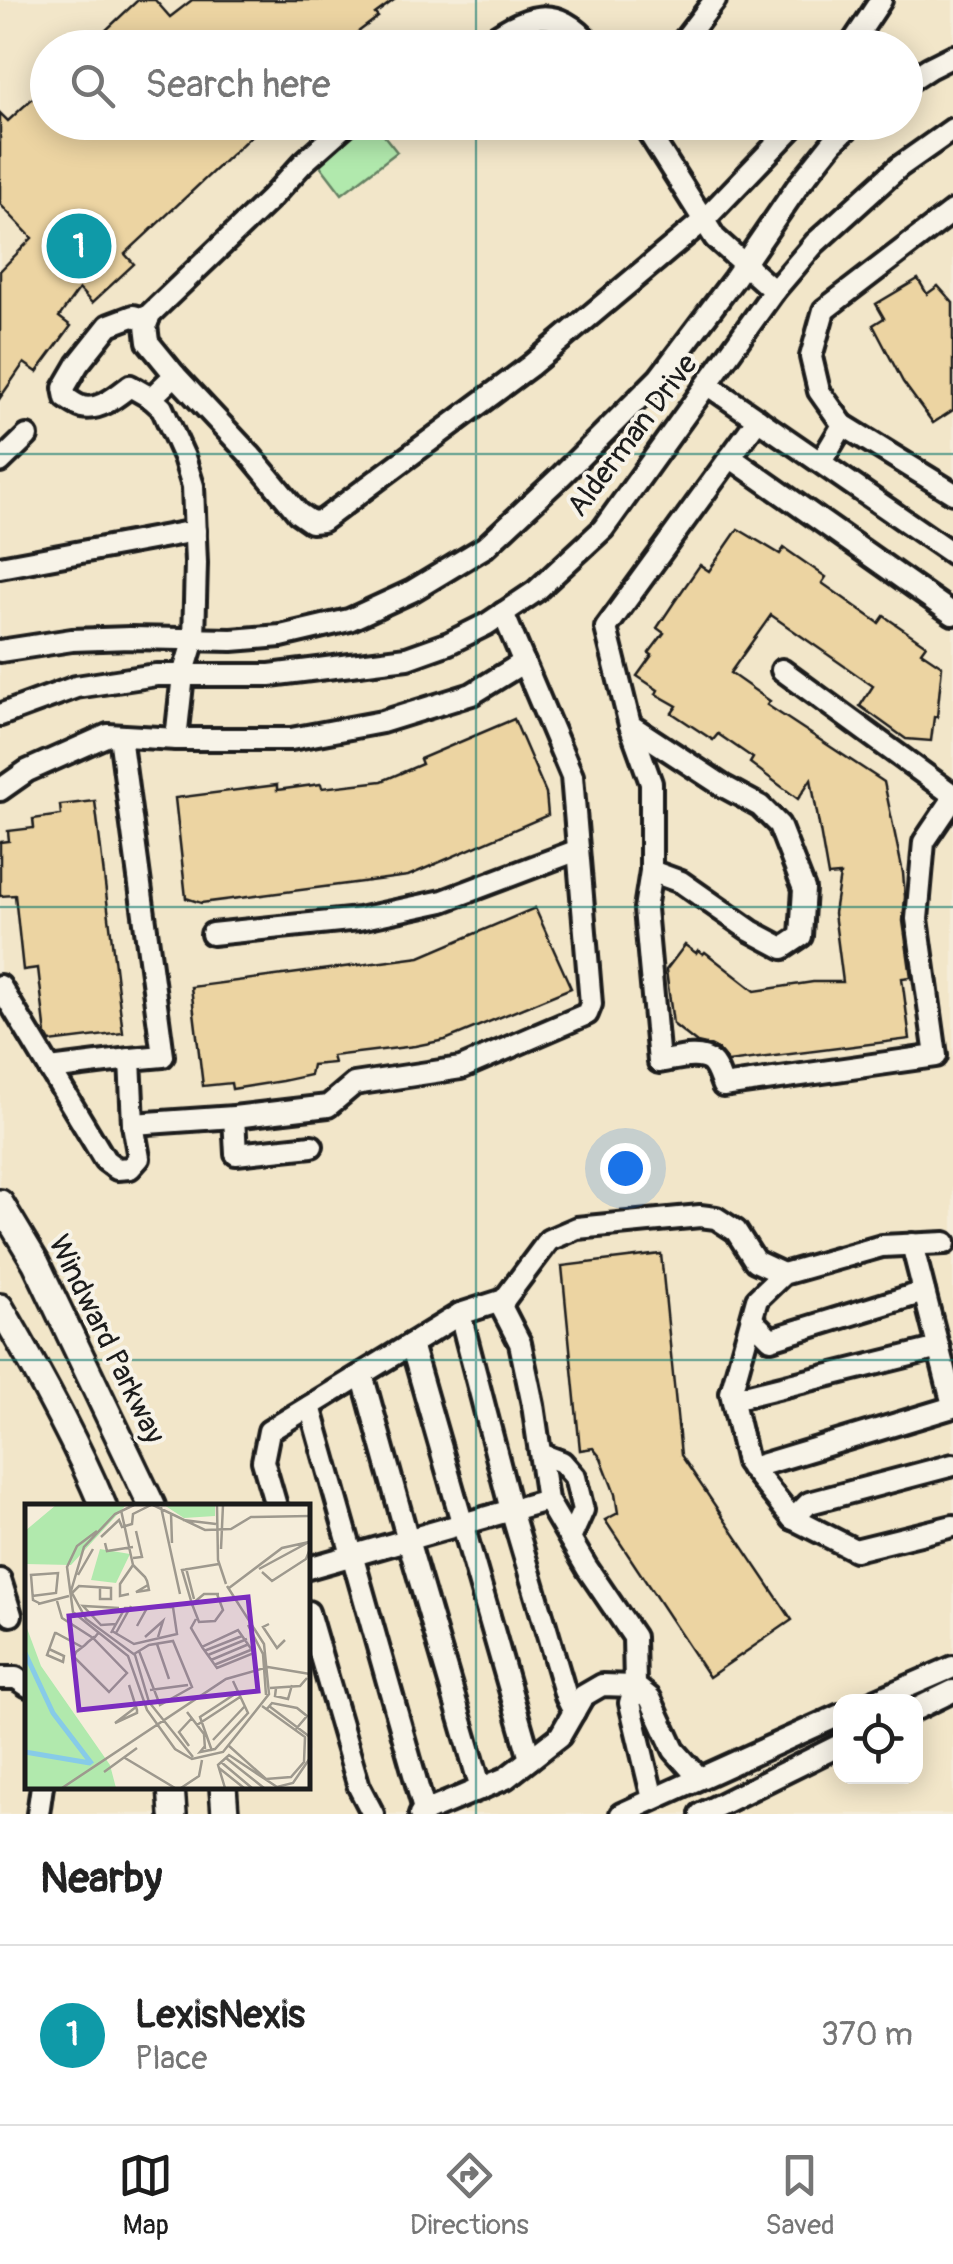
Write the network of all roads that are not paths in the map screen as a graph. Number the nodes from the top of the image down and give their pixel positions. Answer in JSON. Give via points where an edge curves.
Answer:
{"nodes":[{"id":1,"x":715,"y":0,"type":"edge"},
{"id":2,"x":881,"y":0,"type":"edge"},
{"id":3,"x":507,"y":30,"type":"edge"},
{"id":4,"x":582,"y":30,"type":"edge"},
{"id":5,"x":692,"y":30,"type":"edge"},
{"id":6,"x":861,"y":30,"type":"edge"},
{"id":7,"x":953,"y":56,"type":"edge"},
{"id":8,"x":923,"y":71,"type":"edge"},
{"id":9,"x":953,"y":129,"type":"edge"},
{"id":10,"x":328,"y":140,"type":"edge"},
{"id":11,"x":653,"y":140,"type":"edge"},
{"id":12,"x":781,"y":140,"type":"edge"},
{"id":13,"x":835,"y":140,"type":"edge"},
{"id":14,"x":953,"y":211,"type":"edge"},
{"id":15,"x":704,"y":220,"type":"junction"},
{"id":16,"x":744,"y":265,"type":"junction"},
{"id":17,"x":774,"y":291,"type":"junction"},
{"id":18,"x":148,"y":320,"type":"junction"},
{"id":19,"x":175,"y":375,"type":"junction"},
{"id":20,"x":708,"y":384,"type":"junction"},
{"id":21,"x":151,"y":398,"type":"junction"},
{"id":22,"x":758,"y":418,"type":"junction"},
{"id":23,"x":843,"y":425,"type":"junction"},
{"id":24,"x":27,"y":436,"type":"dead end"},
{"id":25,"x":730,"y":457,"type":"junction"},
{"id":26,"x":0,"y":462,"type":"edge"},
{"id":27,"x":821,"y":462,"type":"junction"},
{"id":28,"x":953,"y":493,"type":"edge"},
{"id":29,"x":195,"y":531,"type":"junction"},
{"id":30,"x":950,"y":547,"type":"edge"},
{"id":31,"x":0,"y":568,"type":"edge"},
{"id":32,"x":503,"y":613,"type":"junction"},
{"id":33,"x":953,"y":614,"type":"edge"},
{"id":34,"x":194,"y":639,"type":"junction"},
{"id":35,"x":0,"y":651,"type":"edge"},
{"id":36,"x":524,"y":662,"type":"junction"},
{"id":37,"x":782,"y":670,"type":"dead end"},
{"id":38,"x":183,"y":675,"type":"junction"},
{"id":39,"x":0,"y":715,"type":"edge"},
{"id":40,"x":630,"y":726,"type":"junction"},
{"id":41,"x":120,"y":736,"type":"junction"},
{"id":42,"x":176,"y":739,"type":"junction"},
{"id":43,"x":0,"y":790,"type":"edge"},
{"id":44,"x":953,"y":797,"type":"edge"},
{"id":45,"x":578,"y":850,"type":"junction"},
{"id":46,"x":650,"y":871,"type":"junction"},
{"id":47,"x":212,"y":934,"type":"dead end"},
{"id":48,"x":0,"y":986,"type":"edge"},
{"id":49,"x":130,"y":1060,"type":"junction"},
{"id":50,"x":50,"y":1069,"type":"junction"},
{"id":51,"x":234,"y":1117,"type":"junction"},
{"id":52,"x":134,"y":1124,"type":"junction"},
{"id":53,"x":312,"y":1146,"type":"dead end"},
{"id":54,"x":0,"y":1203,"type":"edge"},
{"id":55,"x":912,"y":1244,"type":"junction"},
{"id":56,"x":950,"y":1244,"type":"edge"},
{"id":57,"x":783,"y":1274,"type":"junction"},
{"id":58,"x":924,"y":1292,"type":"junction"},
{"id":59,"x":504,"y":1300,"type":"junction"},
{"id":60,"x":0,"y":1307,"type":"edge"},
{"id":61,"x":460,"y":1314,"type":"junction"},
{"id":62,"x":752,"y":1320,"type":"junction"},
{"id":63,"x":411,"y":1344,"type":"junction"},
{"id":64,"x":938,"y":1348,"type":"junction"},
{"id":65,"x":362,"y":1374,"type":"junction"},
{"id":66,"x":732,"y":1399,"type":"junction"},
{"id":67,"x":310,"y":1406,"type":"junction"},
{"id":68,"x":953,"y":1406,"type":"edge"},
{"id":69,"x":540,"y":1454,"type":"junction"},
{"id":70,"x":953,"y":1466,"type":"edge"},
{"id":71,"x":751,"y":1468,"type":"junction"},
{"id":72,"x":547,"y":1500,"type":"junction"},
{"id":73,"x":101,"y":1504,"type":"edge"},
{"id":74,"x":151,"y":1504,"type":"edge"},
{"id":75,"x":275,"y":1504,"type":"edge"},
{"id":76,"x":511,"y":1510,"type":"junction"},
{"id":77,"x":794,"y":1519,"type":"junction"},
{"id":78,"x":463,"y":1524,"type":"junction"},
{"id":79,"x":953,"y":1526,"type":"edge"},
{"id":80,"x":570,"y":1539,"type":"junction"},
{"id":81,"x":408,"y":1540,"type":"junction"},
{"id":82,"x":351,"y":1556,"type":"junction"},
{"id":83,"x":310,"y":1567,"type":"edge"},
{"id":84,"x":0,"y":1580,"type":"edge"},
{"id":85,"x":13,"y":1615,"type":"edge"},
{"id":86,"x":310,"y":1619,"type":"edge"},
{"id":87,"x":953,"y":1667,"type":"edge"},
{"id":88,"x":635,"y":1686,"type":"junction"},
{"id":89,"x":953,"y":1691,"type":"edge"},
{"id":90,"x":891,"y":1694,"type":"edge"},
{"id":91,"x":923,"y":1706,"type":"edge"},
{"id":92,"x":574,"y":1712,"type":"junction"},
{"id":93,"x":833,"y":1718,"type":"edge"},
{"id":94,"x":833,"y":1748,"type":"edge"},
{"id":95,"x":530,"y":1759,"type":"junction"},
{"id":96,"x":700,"y":1778,"type":"junction"},
{"id":97,"x":42,"y":1789,"type":"edge"},
{"id":98,"x":171,"y":1789,"type":"edge"},
{"id":99,"x":223,"y":1789,"type":"edge"},
{"id":100,"x":480,"y":1789,"type":"junction"},
{"id":101,"x":653,"y":1799,"type":"junction"},
{"id":102,"x":704,"y":1813,"type":"edge"},
{"id":103,"x":38,"y":1814,"type":"edge"},
{"id":104,"x":173,"y":1814,"type":"edge"},
{"id":105,"x":225,"y":1814,"type":"edge"},
{"id":106,"x":372,"y":1814,"type":"edge"},
{"id":107,"x":422,"y":1814,"type":"edge"},
{"id":108,"x":621,"y":1814,"type":"edge"}],
"edges":[{"from":1,"to":5,"type":"street"},
{"from":2,"to":6,"type":"street"},
{"from":3,"to":4,"type":"street","via":[[538,11],[551,11]]},
{"from":7,"to":8,"type":"street"},
{"from":9,"to":17,"type":"street","name":"Alderman Drive","via":[[815,242]]},
{"from":10,"to":18,"type":"street"},
{"from":11,"to":15,"type":"street"},
{"from":12,"to":15,"type":"street"},
{"from":13,"to":16,"type":"street","name":"Alderman Drive"},
{"from":14,"to":23,"type":"street","via":[[824,310],[811,357],[819,392]]},
{"from":15,"to":16,"type":"street"},
{"from":15,"to":19,"type":"street","via":[[530,366],[322,521],[298,513]]},
{"from":16,"to":17,"type":"street"},
{"from":16,"to":34,"type":"street","name":"Alderman Drive","via":[[660,378],[484,548],[349,620],[281,636]]},
{"from":17,"to":20,"type":"street","name":"Alderman Drive"},
{"from":18,"to":19,"type":"street","via":[[148,342]]},
{"from":18,"to":21,"type":"street","via":[[133,316],[109,325],[64,393],[82,407],[113,400],[130,386]]},
{"from":19,"to":21,"type":"street"},
{"from":20,"to":22,"type":"street"},
{"from":20,"to":32,"type":"street","name":"Alderman Drive","via":[[603,529]]},
{"from":21,"to":29,"type":"street","via":[[184,457]]},
{"from":22,"to":25,"type":"street"},
{"from":22,"to":27,"type":"street"},
{"from":23,"to":27,"type":"street"},
{"from":23,"to":28,"type":"street"},
{"from":24,"to":26,"type":"street"},
{"from":25,"to":33,"type":"street"},
{"from":25,"to":40,"type":"street","via":[[606,628]]},
{"from":27,"to":30,"type":"street"},
{"from":29,"to":31,"type":"street"},
{"from":29,"to":34,"type":"street"},
{"from":32,"to":36,"type":"street"},
{"from":32,"to":38,"type":"street","name":"Alderman Drive","via":[[407,658],[270,675]]},
{"from":34,"to":35,"type":"street","name":"Alderman Drive","via":[[72,640]]},
{"from":34,"to":38,"type":"street"},
{"from":36,"to":42,"type":"street","via":[[472,694],[382,722],[291,739]]},
{"from":36,"to":45,"type":"street","via":[[572,776]]},
{"from":37,"to":44,"type":"street"},
{"from":38,"to":39,"type":"street","name":"Alderman Drive","via":[[76,687]]},
{"from":38,"to":42,"type":"street"},
{"from":40,"to":46,"type":"street","via":[[651,784]]},
{"from":40,"to":46,"type":"street","via":[[760,806],[779,825],[804,889],[801,936],[783,948],[681,882]]},
{"from":41,"to":42,"type":"street"},
{"from":41,"to":43,"type":"street","via":[[108,735],[27,770]]},
{"from":41,"to":49,"type":"street","via":[[164,1056]]},
{"from":44,"to":46,"type":"street","via":[[924,842],[917,919],[936,1056],[723,1086],[704,1058],[659,1062],[645,909]]},
{"from":45,"to":47,"type":"street","via":[[443,901]]},
{"from":45,"to":51,"type":"street","via":[[588,1014],[461,1068],[354,1084],[328,1106]]},
{"from":48,"to":50,"type":"street"},
{"from":49,"to":50,"type":"street"},
{"from":49,"to":52,"type":"street"},
{"from":50,"to":52,"type":"street","via":[[105,1160],[117,1168],[130,1168],[139,1158]]},
{"from":51,"to":52,"type":"street"},
{"from":51,"to":53,"type":"street","via":[[236,1154]]},
{"from":54,"to":74,"type":"main road","name":"Windward Parkway","via":[[36,1263]]},
{"from":55,"to":56,"type":"street"},
{"from":55,"to":57,"type":"street"},
{"from":55,"to":58,"type":"street"},
{"from":57,"to":59,"type":"street","via":[[755,1261],[736,1231],[700,1216],[563,1234],[549,1240]]},
{"from":57,"to":62,"type":"street","via":[[758,1299]]},
{"from":58,"to":62,"type":"street","via":[[771,1340]]},
{"from":58,"to":64,"type":"street"},
{"from":59,"to":61,"type":"street"},
{"from":59,"to":69,"type":"street","via":[[520,1343]]},
{"from":60,"to":73,"type":"main road"},
{"from":61,"to":63,"type":"street"},
{"from":61,"to":76,"type":"street"},
{"from":62,"to":66,"type":"street"},
{"from":63,"to":65,"type":"street"},
{"from":63,"to":78,"type":"street"},
{"from":64,"to":66,"type":"street"},
{"from":64,"to":68,"type":"street"},
{"from":65,"to":67,"type":"street"},
{"from":65,"to":81,"type":"street"},
{"from":66,"to":71,"type":"street"},
{"from":67,"to":75,"type":"street","via":[[269,1431],[263,1462]]},
{"from":67,"to":82,"type":"street"},
{"from":68,"to":71,"type":"street"},
{"from":69,"to":72,"type":"street"},
{"from":69,"to":80,"type":"street","via":[[562,1462],[575,1477],[584,1510]]},
{"from":70,"to":77,"type":"street","via":[[809,1503]]},
{"from":71,"to":77,"type":"street"},
{"from":72,"to":76,"type":"street"},
{"from":72,"to":80,"type":"street"},
{"from":76,"to":78,"type":"street"},
{"from":76,"to":92,"type":"street"},
{"from":77,"to":79,"type":"street","via":[[855,1550]]},
{"from":78,"to":81,"type":"street"},
{"from":78,"to":95,"type":"street"},
{"from":80,"to":88,"type":"street","via":[[634,1637]]},
{"from":81,"to":82,"type":"street"},
{"from":81,"to":100,"type":"street"},
{"from":82,"to":83,"type":"street"},
{"from":82,"to":107,"type":"street"},
{"from":84,"to":85,"type":"street"},
{"from":86,"to":106,"type":"street"},
{"from":87,"to":90,"type":"street"},
{"from":88,"to":92,"type":"street","via":[[602,1685],[583,1696]]},
{"from":88,"to":96,"type":"street","via":[[650,1698],[674,1750]]},
{"from":88,"to":101,"type":"street","via":[[630,1703]]},
{"from":89,"to":91,"type":"street"},
{"from":92,"to":95,"type":"street","via":[[560,1736]]},
{"from":93,"to":96,"type":"street"},
{"from":94,"to":102,"type":"street"},
{"from":95,"to":100,"type":"street"},
{"from":96,"to":101,"type":"street"},
{"from":97,"to":103,"type":"street"},
{"from":98,"to":104,"type":"main road"},
{"from":99,"to":105,"type":"main road"},
{"from":100,"to":107,"type":"street"},
{"from":101,"to":108,"type":"street"}]}
